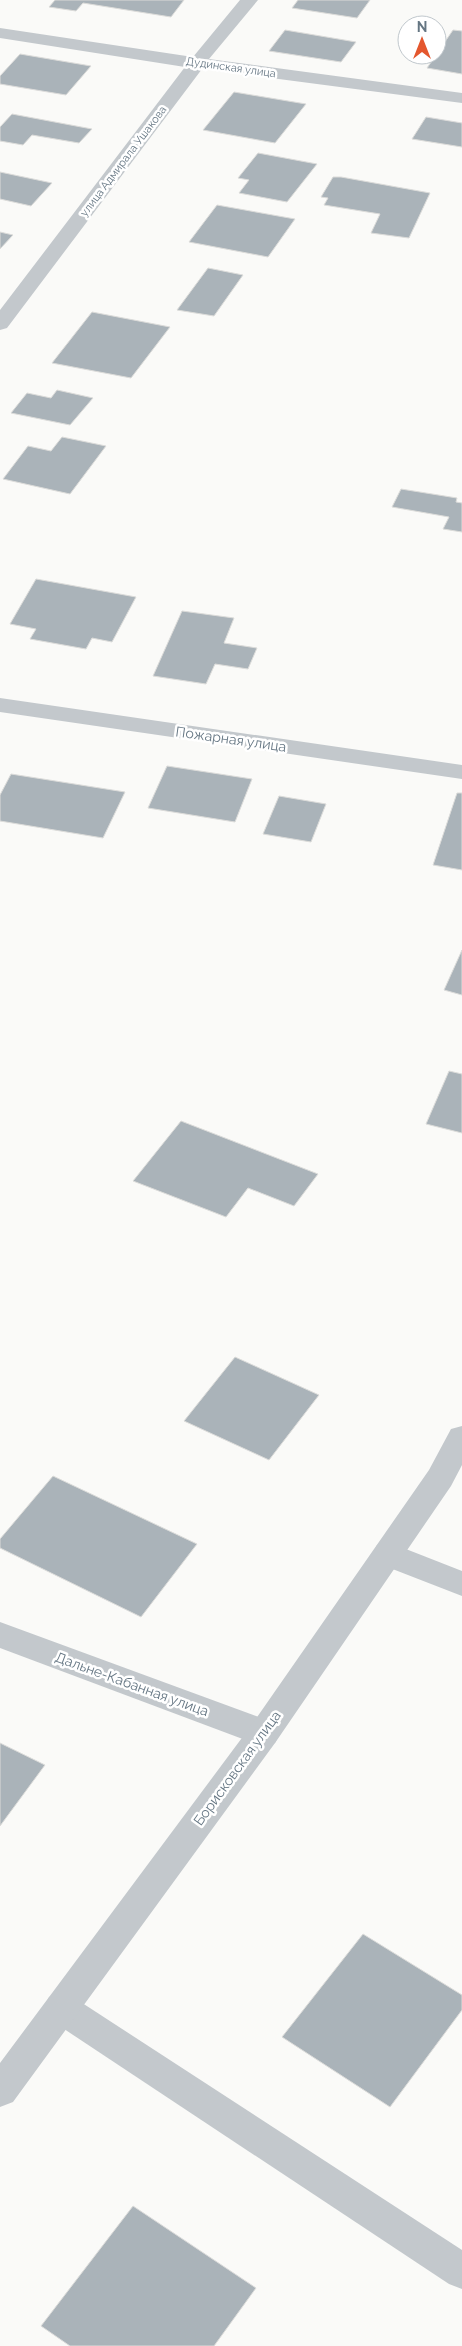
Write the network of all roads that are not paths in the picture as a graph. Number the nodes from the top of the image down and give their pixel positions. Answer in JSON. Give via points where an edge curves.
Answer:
{"nodes":[{"id":1,"x":249,"y":0,"type":"edge"},
{"id":2,"x":0,"y":33,"type":"edge"},
{"id":3,"x":197,"y":63,"type":"junction"},
{"id":4,"x":462,"y":98,"type":"edge"},
{"id":5,"x":0,"y":324,"type":"edge"},
{"id":6,"x":0,"y":705,"type":"edge"},
{"id":7,"x":462,"y":772,"type":"edge"},
{"id":8,"x":462,"y":1437,"type":"edge"},
{"id":9,"x":388,"y":1554,"type":"junction"},
{"id":10,"x":462,"y":1584,"type":"edge"},
{"id":11,"x":0,"y":1635,"type":"edge"},
{"id":12,"x":264,"y":1733,"type":"junction"},
{"id":13,"x":61,"y":2008,"type":"junction"},
{"id":14,"x":0,"y":2091,"type":"edge"},
{"id":15,"x":462,"y":2271,"type":"edge"}],
"edges":[{"from":1,"to":3,"type":"street","name":"улица Адмирала Ушакова"},
{"from":2,"to":3,"type":"street","name":"Дудинская улица"},
{"from":3,"to":4,"type":"street","name":"Дудинская улица"},
{"from":3,"to":5,"type":"street","name":"улица Адмирала Ушакова"},
{"from":6,"to":7,"type":"street","name":"Пожарная улица"},
{"from":8,"to":9,"type":"street","name":"Борисковская улица","via":[[440,1478]]},
{"from":9,"to":10,"type":"street"},
{"from":9,"to":12,"type":"street","name":"Борисковская улица"},
{"from":11,"to":12,"type":"street","name":"Дальне-Кабанная улица"},
{"from":12,"to":13,"type":"street","name":"Борисковская улица"},
{"from":13,"to":14,"type":"street","name":"Борисковская улица"},
{"from":13,"to":15,"type":"street"}]}
